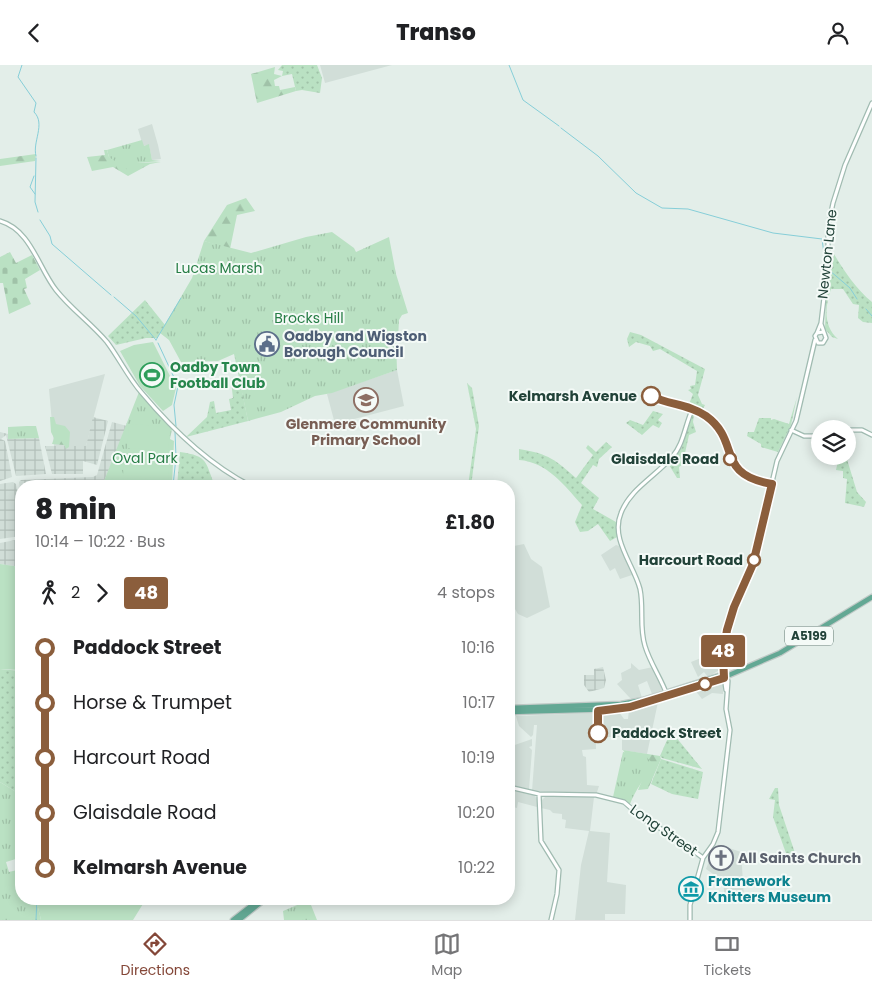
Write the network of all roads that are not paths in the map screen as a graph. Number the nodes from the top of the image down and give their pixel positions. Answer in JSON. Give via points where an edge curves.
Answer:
{"nodes":[{"id":1,"x":872,"y":103,"type":"edge"},
{"id":2,"x":0,"y":221,"type":"edge"},
{"id":3,"x":821,"y":323,"type":"junction"},
{"id":4,"x":823,"y":332,"type":"junction"},
{"id":5,"x":817,"y":333,"type":"junction"},
{"id":6,"x":815,"y":340,"type":"junction"},
{"id":7,"x":822,"y":343,"type":"junction"},
{"id":8,"x":814,"y":350,"type":"junction"},
{"id":9,"x":792,"y":430,"type":"junction"},
{"id":10,"x":856,"y":430,"type":"edge"},
{"id":11,"x":872,"y":435,"type":"edge"},
{"id":12,"x":811,"y":436,"type":"edge"},
{"id":13,"x":241,"y":480,"type":"edge"},
{"id":14,"x":772,"y":484,"type":"junction"},
{"id":15,"x":872,"y":597,"type":"edge"},
{"id":16,"x":724,"y":676,"type":"junction"},
{"id":17,"x":667,"y":694,"type":"junction"},
{"id":18,"x":515,"y":710,"type":"edge"},
{"id":19,"x":515,"y":788,"type":"edge"},
{"id":20,"x":539,"y":794,"type":"junction"},
{"id":21,"x":703,"y":857,"type":"junction"},
{"id":22,"x":252,"y":905,"type":"edge"},
{"id":23,"x":257,"y":905,"type":"edge"},
{"id":24,"x":232,"y":920,"type":"edge"},
{"id":25,"x":238,"y":920,"type":"edge"},
{"id":26,"x":551,"y":920,"type":"edge"},
{"id":27,"x":690,"y":920,"type":"edge"}],
"edges":[{"from":1,"to":3,"type":"street","name":"Newton Lane","via":[[844,165],[833,203],[828,227],[828,264]]},
{"from":2,"to":13,"type":"street","via":[[22,235],[55,288],[107,343],[141,392],[217,466]]},
{"from":3,"to":4,"type":"street","name":"Newton Lane"},
{"from":3,"to":5,"type":"street","name":"Newton Lane"},
{"from":4,"to":5,"type":"street"},
{"from":4,"to":7,"type":"street","name":"Newton Lane","via":[[826,339]]},
{"from":5,"to":6,"type":"street","name":"Newton Lane"},
{"from":6,"to":7,"type":"street"},
{"from":6,"to":8,"type":"street"},
{"from":7,"to":8,"type":"street"},
{"from":8,"to":9,"type":"street"},
{"from":9,"to":12,"type":"street"},
{"from":9,"to":14,"type":"street","via":[[779,452]]},
{"from":10,"to":11,"type":"street"},
{"from":14,"to":16,"type":"street","via":[[753,564],[730,618],[724,644]]},
{"from":14,"to":17,"type":"street","via":[[740,473],[732,463],[721,431],[693,408],[673,457],[628,499],[618,520],[620,540],[640,590],[645,647]]},
{"from":15,"to":16,"type":"main road","number":"A5199","via":[[780,653]]},
{"from":16,"to":17,"type":"main road","number":"A5199"},
{"from":16,"to":17,"type":"main road","number":"A5199"},
{"from":16,"to":21,"type":"street","via":[[729,739],[718,832]]},
{"from":17,"to":18,"type":"main road","number":"A5199","via":[[617,705]]},
{"from":19,"to":20,"type":"street","name":"Long Street"},
{"from":20,"to":21,"type":"street","name":"Long Street","via":[[596,795],[624,803]]},
{"from":20,"to":26,"type":"street","via":[[542,845],[560,870]]},
{"from":21,"to":27,"type":"street","via":[[690,905]]},
{"from":22,"to":24,"type":"main road"},
{"from":23,"to":25,"type":"main road"}]}
